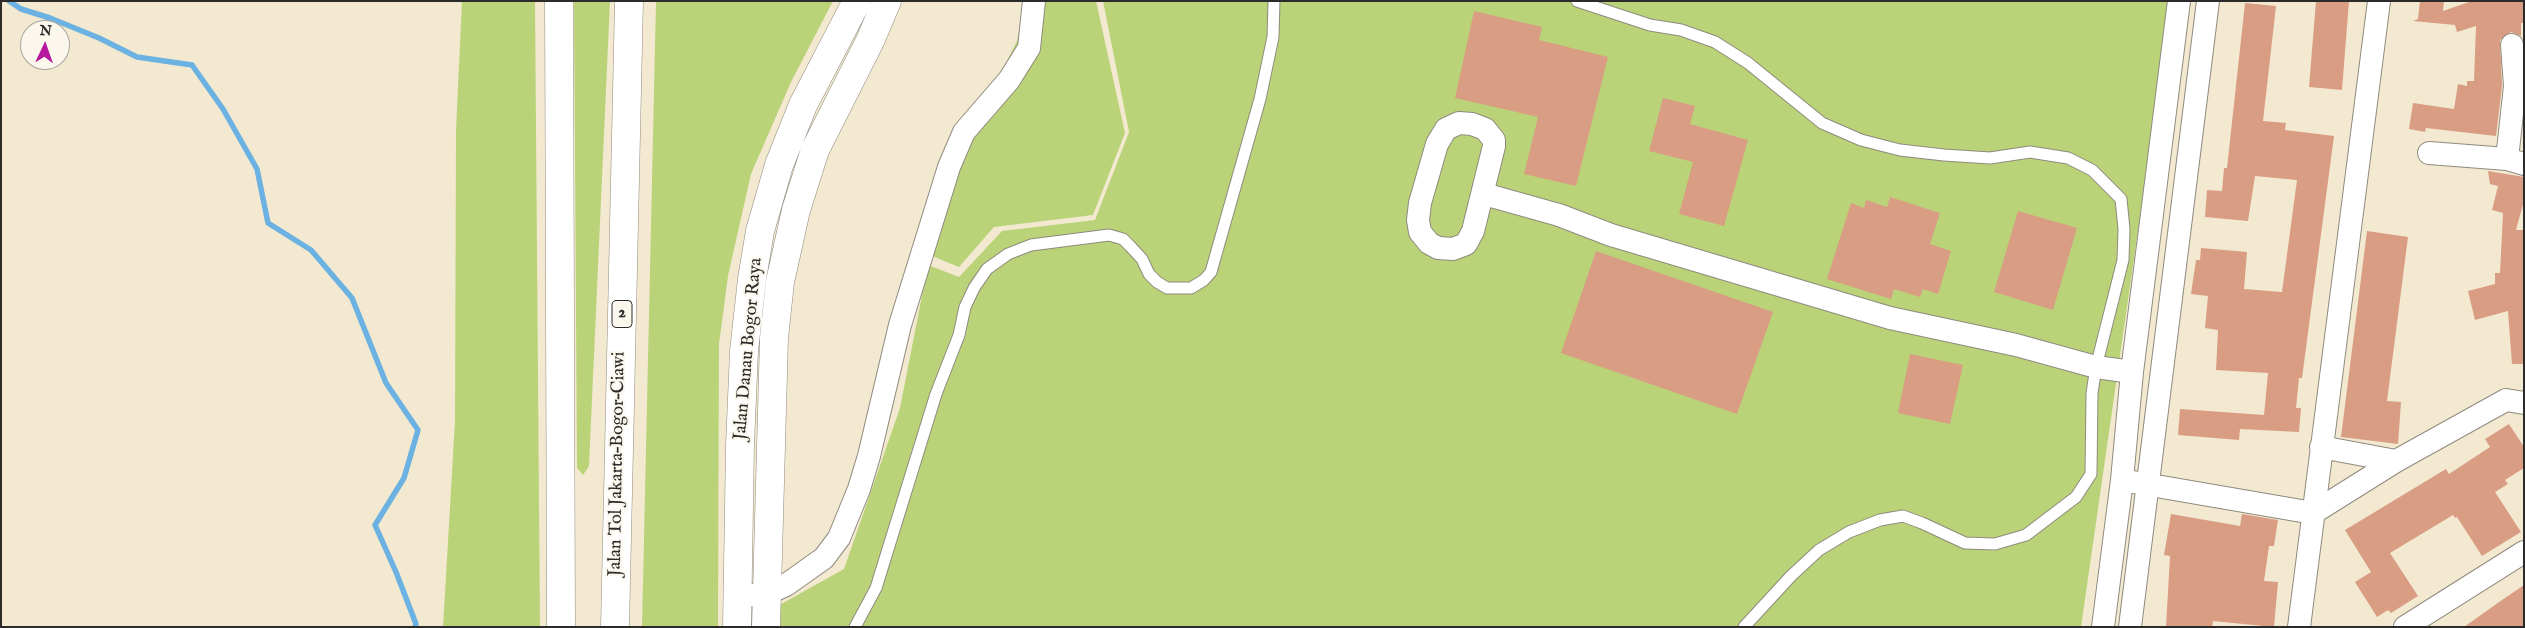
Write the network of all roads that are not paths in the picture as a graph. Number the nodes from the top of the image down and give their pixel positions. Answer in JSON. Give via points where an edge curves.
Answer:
{"nodes":[{"id":1,"x":559,"y":1,"type":"edge"},
{"id":2,"x":629,"y":1,"type":"edge"},
{"id":3,"x":857,"y":1,"type":"edge"},
{"id":4,"x":887,"y":1,"type":"edge"},
{"id":5,"x":1034,"y":1,"type":"edge"},
{"id":6,"x":1274,"y":1,"type":"edge"},
{"id":7,"x":1577,"y":1,"type":"edge"},
{"id":8,"x":2179,"y":1,"type":"edge"},
{"id":9,"x":2208,"y":1,"type":"edge"},
{"id":10,"x":2379,"y":1,"type":"edge"},
{"id":11,"x":2512,"y":45,"type":"dead end"},
{"id":12,"x":2429,"y":153,"type":"dead end"},
{"id":13,"x":2516,"y":161,"type":"edge"},
{"id":14,"x":1484,"y":194,"type":"junction"},
{"id":15,"x":2096,"y":367,"type":"junction"},
{"id":16,"x":2132,"y":372,"type":"junction"},
{"id":17,"x":2524,"y":403,"type":"edge"},
{"id":18,"x":2321,"y":446,"type":"junction"},
{"id":19,"x":2396,"y":461,"type":"junction"},
{"id":20,"x":2122,"y":480,"type":"junction"},
{"id":21,"x":2147,"y":484,"type":"junction"},
{"id":22,"x":2312,"y":512,"type":"junction"},
{"id":23,"x":2524,"y":552,"type":"edge"},
{"id":24,"x":766,"y":594,"type":"junction"},
{"id":25,"x":738,"y":596,"type":"junction"},
{"id":26,"x":560,"y":627,"type":"edge"},
{"id":27,"x":615,"y":627,"type":"edge"},
{"id":28,"x":737,"y":627,"type":"edge"},
{"id":29,"x":766,"y":627,"type":"edge"},
{"id":30,"x":855,"y":627,"type":"edge"},
{"id":31,"x":1744,"y":627,"type":"edge"},
{"id":32,"x":2103,"y":627,"type":"edge"},
{"id":33,"x":2130,"y":627,"type":"edge"},
{"id":34,"x":2299,"y":627,"type":"edge"},
{"id":35,"x":2405,"y":627,"type":"edge"}],
"edges":[{"from":1,"to":26,"type":"main road"},
{"from":2,"to":27,"type":"main road","name":"Jalan Tol Jakarta–Bogor–Ciawi","number":"2"},
{"from":3,"to":25,"type":"main road","name":"Jalan Danau Bogor Raya","via":[[803,105],[779,166],[760,231],[744,351]]},
{"from":4,"to":24,"type":"main road","name":"Jalan Danau Bogor Raya","via":[[816,150],[796,210],[780,282],[774,338]]},
{"from":5,"to":24,"type":"street","via":[[1029,48],[1009,80],[964,132],[949,166],[900,325],[869,456],[848,519],[824,558],[798,578]]},
{"from":6,"to":30,"type":"lane","via":[[1273,37],[1260,99],[1211,272],[1191,288],[1167,288],[1149,274],[1142,259],[1123,239],[1109,235],[1031,245],[1008,254],[987,269],[966,307],[876,588]]},
{"from":7,"to":15,"type":"lane","via":[[1716,42],[1748,63],[1822,123],[1861,140],[1900,150],[1944,155],[1990,158],[2030,152],[2068,158],[2092,170],[2121,199],[2124,229],[2123,260]]},
{"from":8,"to":16,"type":"street"},
{"from":9,"to":21,"type":"street"},
{"from":10,"to":18,"type":"street"},
{"from":11,"to":13,"type":"street"},
{"from":12,"to":13,"type":"street"},
{"from":14,"to":14,"type":"street","via":[[1494,140],[1478,125],[1459,123],[1451,126],[1440,136],[1420,204],[1418,226],[1424,238],[1438,248],[1462,247],[1473,231]]},
{"from":14,"to":15,"type":"street","via":[[1890,318],[2016,345]]},
{"from":15,"to":16,"type":"street"},
{"from":15,"to":31,"type":"lane","via":[[2091,411],[2090,474],[2076,497],[2052,517],[2026,535],[1995,544],[1965,544],[1903,516],[1880,520],[1849,532],[1819,550]]},
{"from":16,"to":20,"type":"street"},
{"from":17,"to":19,"type":"street","via":[[2506,400]]},
{"from":18,"to":19,"type":"street"},
{"from":18,"to":22,"type":"street"},
{"from":19,"to":22,"type":"street"},
{"from":20,"to":21,"type":"street"},
{"from":20,"to":32,"type":"street"},
{"from":21,"to":22,"type":"street"},
{"from":21,"to":33,"type":"street"},
{"from":22,"to":34,"type":"street"},
{"from":23,"to":35,"type":"street"},
{"from":24,"to":25,"type":"street"},
{"from":24,"to":29,"type":"main road","name":"Jalan Danau Bogor Raya"},
{"from":25,"to":28,"type":"main road","name":"Jalan Danau Bogor Raya"}]}
